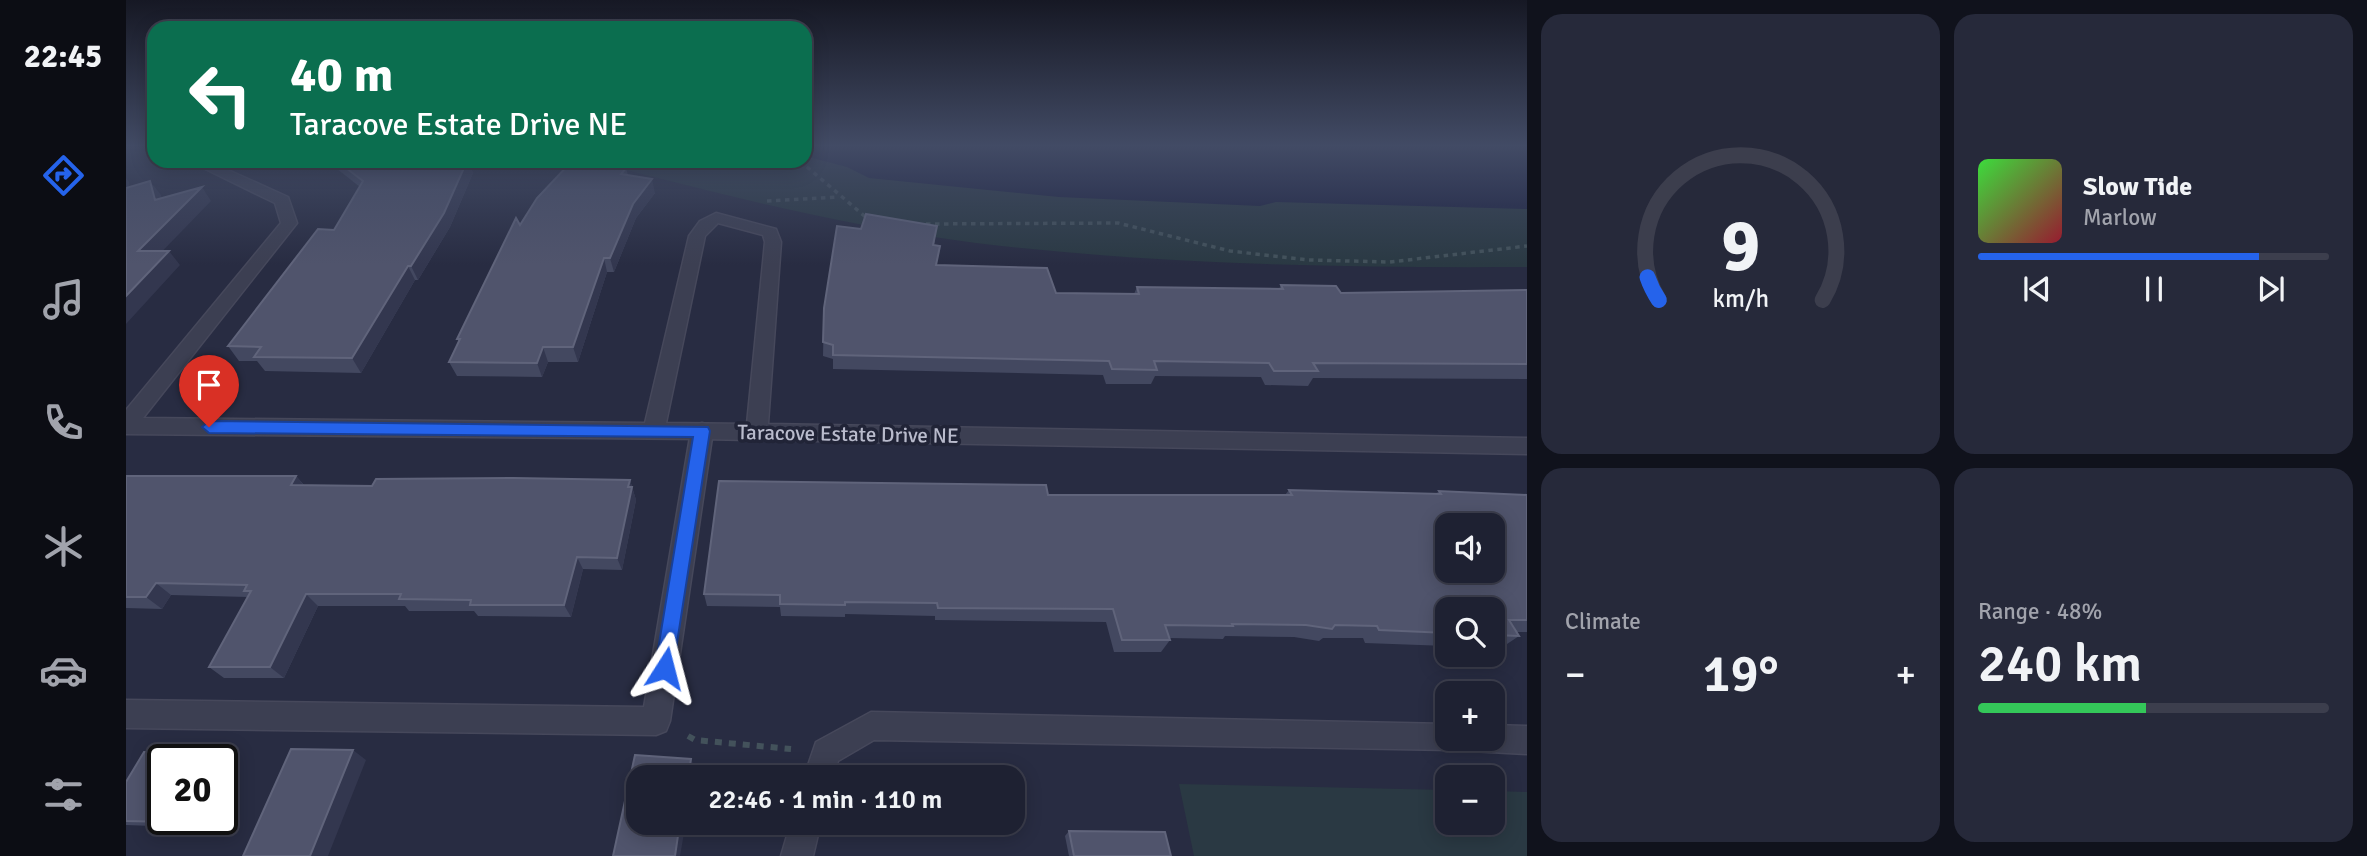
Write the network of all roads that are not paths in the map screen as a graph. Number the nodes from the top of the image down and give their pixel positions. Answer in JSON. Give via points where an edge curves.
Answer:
{"nodes":[{"id":1,"x":249,"y":185,"type":"edge"},
{"id":2,"x":126,"y":426,"type":"edge"},
{"id":3,"x":654,"y":431,"type":"junction"},
{"id":4,"x":702,"y":431,"type":"junction"},
{"id":5,"x":757,"y":433,"type":"junction"},
{"id":6,"x":1527,"y":446,"type":"edge"},
{"id":7,"x":126,"y":714,"type":"edge"},
{"id":8,"x":1435,"y":738,"type":"edge"},
{"id":9,"x":1505,"y":739,"type":"edge"},
{"id":10,"x":1527,"y":740,"type":"edge"},
{"id":11,"x":823,"y":765,"type":"edge"},
{"id":12,"x":803,"y":835,"type":"edge"},
{"id":13,"x":797,"y":856,"type":"edge"}],
"edges":[{"from":1,"to":2,"type":"street","via":[[282,200],[289,223]]},
{"from":2,"to":3,"type":"street","name":"Taracove Estate Drive NE"},
{"from":3,"to":4,"type":"street","name":"Taracove Estate Drive NE"},
{"from":3,"to":5,"type":"street","via":[[697,236],[716,218],[770,232],[773,242]]},
{"from":4,"to":5,"type":"street","name":"Taracove Estate Drive NE"},
{"from":4,"to":7,"type":"street","via":[[656,721]]},
{"from":5,"to":6,"type":"street","name":"Taracove Estate Drive NE"},
{"from":8,"to":11,"type":"street","via":[[871,726]]},
{"from":9,"to":10,"type":"street"},
{"from":12,"to":13,"type":"street"}]}
